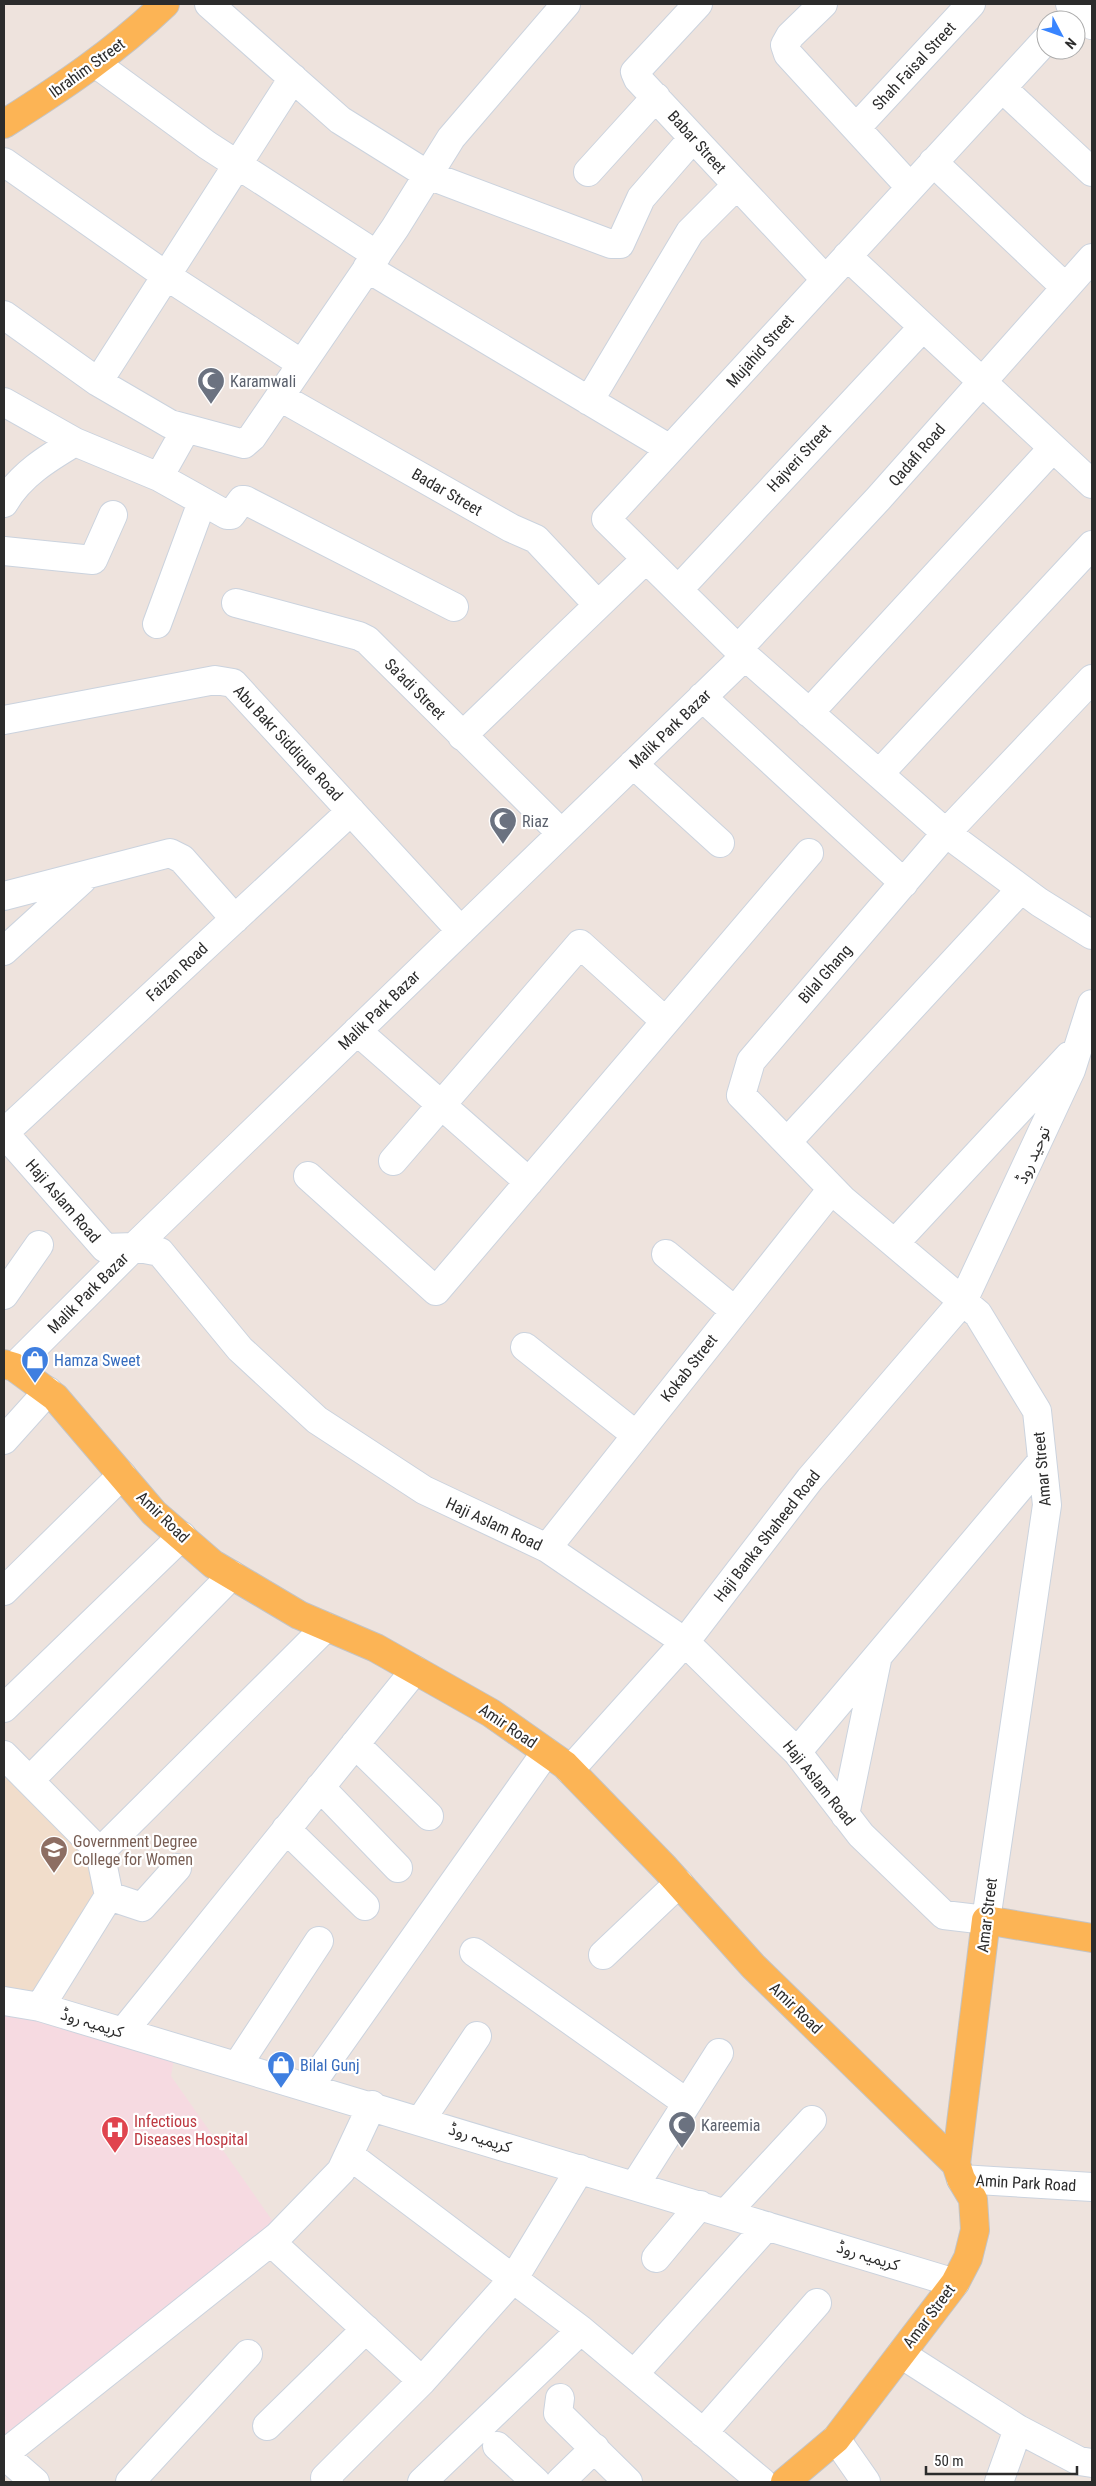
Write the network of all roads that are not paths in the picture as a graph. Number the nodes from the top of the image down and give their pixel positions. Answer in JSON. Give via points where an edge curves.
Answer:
{"nodes":[{"id":1,"x":165,"y":4,"type":"edge"},
{"id":2,"x":209,"y":4,"type":"edge"},
{"id":3,"x":566,"y":4,"type":"edge"},
{"id":4,"x":698,"y":4,"type":"edge"},
{"id":5,"x":823,"y":4,"type":"edge"},
{"id":6,"x":971,"y":4,"type":"edge"},
{"id":7,"x":1036,"y":51,"type":"edge"},
{"id":8,"x":95,"y":63,"type":"junction"},
{"id":9,"x":293,"y":78,"type":"junction"},
{"id":10,"x":1002,"y":88,"type":"junction"},
{"id":11,"x":656,"y":97,"type":"junction"},
{"id":12,"x":4,"y":124,"type":"edge"},
{"id":13,"x":857,"y":127,"type":"junction"},
{"id":14,"x":693,"y":138,"type":"junction"},
{"id":15,"x":4,"y":162,"type":"edge"},
{"id":16,"x":934,"y":162,"type":"junction"},
{"id":17,"x":237,"y":165,"type":"junction"},
{"id":18,"x":588,"y":172,"type":"dead end"},
{"id":19,"x":1092,"y":172,"type":"edge"},
{"id":20,"x":428,"y":175,"type":"junction"},
{"id":21,"x":737,"y":185,"type":"junction"},
{"id":22,"x":910,"y":187,"type":"junction"},
{"id":23,"x":847,"y":256,"type":"junction"},
{"id":24,"x":1092,"y":258,"type":"edge"},
{"id":25,"x":372,"y":262,"type":"junction"},
{"id":26,"x":165,"y":275,"type":"junction"},
{"id":27,"x":825,"y":279,"type":"junction"},
{"id":28,"x":1065,"y":287,"type":"junction"},
{"id":29,"x":4,"y":315,"type":"edge"},
{"id":30,"x":923,"y":327,"type":"junction"},
{"id":31,"x":302,"y":364,"type":"junction"},
{"id":32,"x":98,"y":382,"type":"junction"},
{"id":33,"x":982,"y":382,"type":"junction"},
{"id":34,"x":280,"y":397,"type":"junction"},
{"id":35,"x":589,"y":401,"type":"junction"},
{"id":36,"x":4,"y":402,"type":"edge"},
{"id":37,"x":186,"y":429,"type":"junction"},
{"id":38,"x":75,"y":442,"type":"junction"},
{"id":39,"x":1052,"y":449,"type":"junction"},
{"id":40,"x":670,"y":450,"type":"junction"},
{"id":41,"x":159,"y":477,"type":"junction"},
{"id":42,"x":1092,"y":484,"type":"edge"},
{"id":43,"x":4,"y":502,"type":"edge"},
{"id":44,"x":202,"y":502,"type":"junction"},
{"id":45,"x":113,"y":515,"type":"dead end"},
{"id":46,"x":1092,"y":545,"type":"edge"},
{"id":47,"x":4,"y":551,"type":"edge"},
{"id":48,"x":646,"y":559,"type":"junction"},
{"id":49,"x":678,"y":590,"type":"junction"},
{"id":50,"x":236,"y":603,"type":"dead end"},
{"id":51,"x":598,"y":605,"type":"junction"},
{"id":52,"x":454,"y":608,"type":"dead end"},
{"id":53,"x":157,"y":624,"type":"dead end"},
{"id":54,"x":741,"y":652,"type":"junction"},
{"id":55,"x":1092,"y":679,"type":"edge"},
{"id":56,"x":702,"y":697,"type":"junction"},
{"id":57,"x":809,"y":713,"type":"junction"},
{"id":58,"x":4,"y":720,"type":"edge"},
{"id":59,"x":462,"y":736,"type":"junction"},
{"id":60,"x":633,"y":764,"type":"junction"},
{"id":61,"x":879,"y":774,"type":"junction"},
{"id":62,"x":351,"y":811,"type":"junction"},
{"id":63,"x":561,"y":833,"type":"junction"},
{"id":64,"x":946,"y":834,"type":"junction"},
{"id":65,"x":720,"y":843,"type":"dead end"},
{"id":66,"x":809,"y":854,"type":"dead end"},
{"id":67,"x":85,"y":877,"type":"junction"},
{"id":68,"x":904,"y":883,"type":"junction"},
{"id":69,"x":1021,"y":889,"type":"junction"},
{"id":70,"x":4,"y":896,"type":"edge"},
{"id":71,"x":234,"y":919,"type":"junction"},
{"id":72,"x":461,"y":931,"type":"junction"},
{"id":73,"x":1092,"y":934,"type":"edge"},
{"id":74,"x":4,"y":951,"type":"edge"},
{"id":75,"x":1092,"y":1004,"type":"edge"},
{"id":76,"x":665,"y":1021,"type":"junction"},
{"id":77,"x":357,"y":1031,"type":"junction"},
{"id":78,"x":1079,"y":1046,"type":"junction"},
{"id":79,"x":440,"y":1104,"type":"junction"},
{"id":80,"x":4,"y":1133,"type":"edge"},
{"id":81,"x":787,"y":1142,"type":"junction"},
{"id":82,"x":394,"y":1161,"type":"dead end"},
{"id":83,"x":308,"y":1176,"type":"dead end"},
{"id":84,"x":529,"y":1182,"type":"junction"},
{"id":85,"x":832,"y":1188,"type":"junction"},
{"id":86,"x":894,"y":1243,"type":"junction"},
{"id":87,"x":39,"y":1245,"type":"dead end"},
{"id":88,"x":134,"y":1247,"type":"junction"},
{"id":89,"x":666,"y":1254,"type":"dead end"},
{"id":90,"x":4,"y":1295,"type":"edge"},
{"id":91,"x":963,"y":1301,"type":"junction"},
{"id":92,"x":735,"y":1311,"type":"junction"},
{"id":93,"x":525,"y":1346,"type":"dead end"},
{"id":94,"x":9,"y":1365,"type":"edge"},
{"id":95,"x":48,"y":1391,"type":"junction"},
{"id":96,"x":636,"y":1435,"type":"junction"},
{"id":97,"x":4,"y":1440,"type":"edge"},
{"id":98,"x":1042,"y":1461,"type":"junction"},
{"id":99,"x":122,"y":1475,"type":"junction"},
{"id":100,"x":182,"y":1536,"type":"junction"},
{"id":101,"x":547,"y":1548,"type":"junction"},
{"id":102,"x":232,"y":1575,"type":"junction"},
{"id":103,"x":4,"y":1591,"type":"edge"},
{"id":104,"x":326,"y":1627,"type":"junction"},
{"id":105,"x":685,"y":1642,"type":"junction"},
{"id":106,"x":878,"y":1656,"type":"junction"},
{"id":107,"x":415,"y":1670,"type":"junction"},
{"id":108,"x":4,"y":1708,"type":"edge"},
{"id":109,"x":355,"y":1744,"type":"junction"},
{"id":110,"x":546,"y":1752,"type":"junction"},
{"id":111,"x":797,"y":1752,"type":"junction"},
{"id":112,"x":4,"y":1755,"type":"edge"},
{"id":113,"x":570,"y":1770,"type":"junction"},
{"id":114,"x":30,"y":1780,"type":"junction"},
{"id":115,"x":320,"y":1787,"type":"junction"},
{"id":116,"x":845,"y":1815,"type":"junction"},
{"id":117,"x":429,"y":1816,"type":"dead end"},
{"id":118,"x":286,"y":1829,"type":"junction"},
{"id":119,"x":100,"y":1852,"type":"junction"},
{"id":120,"x":177,"y":1868,"type":"dead end"},
{"id":121,"x":398,"y":1868,"type":"dead end"},
{"id":122,"x":679,"y":1883,"type":"junction"},
{"id":123,"x":109,"y":1896,"type":"junction"},
{"id":124,"x":365,"y":1906,"type":"dead end"},
{"id":125,"x":986,"y":1920,"type":"junction"},
{"id":126,"x":1092,"y":1938,"type":"edge"},
{"id":127,"x":319,"y":1941,"type":"dead end"},
{"id":128,"x":474,"y":1952,"type":"dead end"},
{"id":129,"x":603,"y":1955,"type":"dead end"},
{"id":130,"x":4,"y":2001,"type":"edge"},
{"id":131,"x":40,"y":2007,"type":"junction"},
{"id":132,"x":123,"y":2032,"type":"junction"},
{"id":133,"x":477,"y":2036,"type":"dead end"},
{"id":134,"x":719,"y":2053,"type":"dead end"},
{"id":135,"x":237,"y":2066,"type":"junction"},
{"id":136,"x":309,"y":2087,"type":"junction"},
{"id":137,"x":688,"y":2103,"type":"junction"},
{"id":138,"x":372,"y":2105,"type":"junction"},
{"id":139,"x":421,"y":2120,"type":"junction"},
{"id":140,"x":812,"y":2120,"type":"dead end"},
{"id":141,"x":349,"y":2155,"type":"junction"},
{"id":142,"x":580,"y":2169,"type":"junction"},
{"id":143,"x":958,"y":2172,"type":"junction"},
{"id":144,"x":635,"y":2185,"type":"junction"},
{"id":145,"x":1092,"y":2187,"type":"edge"},
{"id":146,"x":700,"y":2205,"type":"junction"},
{"id":147,"x":726,"y":2213,"type":"junction"},
{"id":148,"x":768,"y":2226,"type":"junction"},
{"id":149,"x":271,"y":2242,"type":"junction"},
{"id":150,"x":656,"y":2258,"type":"dead end"},
{"id":151,"x":514,"y":2278,"type":"junction"},
{"id":152,"x":955,"y":2283,"type":"junction"},
{"id":153,"x":817,"y":2302,"type":"dead end"},
{"id":154,"x":366,"y":2329,"type":"junction"},
{"id":155,"x":581,"y":2330,"type":"junction"},
{"id":156,"x":248,"y":2354,"type":"dead end"},
{"id":157,"x":901,"y":2354,"type":"junction"},
{"id":158,"x":634,"y":2374,"type":"junction"},
{"id":159,"x":422,"y":2381,"type":"junction"},
{"id":160,"x":560,"y":2398,"type":"dead end"},
{"id":161,"x":267,"y":2426,"type":"dead end"},
{"id":162,"x":1018,"y":2429,"type":"junction"},
{"id":163,"x":704,"y":2433,"type":"junction"},
{"id":164,"x":836,"y":2439,"type":"junction"},
{"id":165,"x":497,"y":2446,"type":"dead end"},
{"id":166,"x":595,"y":2448,"type":"junction"},
{"id":167,"x":4,"y":2455,"type":"edge"},
{"id":168,"x":1083,"y":2469,"type":"edge"},
{"id":169,"x":426,"y":2481,"type":"edge"},
{"id":170,"x":35,"y":2482,"type":"edge"},
{"id":171,"x":130,"y":2482,"type":"edge"},
{"id":172,"x":329,"y":2482,"type":"edge"},
{"id":173,"x":536,"y":2482,"type":"edge"},
{"id":174,"x":560,"y":2482,"type":"edge"},
{"id":175,"x":628,"y":2482,"type":"edge"},
{"id":176,"x":762,"y":2482,"type":"edge"},
{"id":177,"x":785,"y":2482,"type":"edge"},
{"id":178,"x":866,"y":2482,"type":"edge"},
{"id":179,"x":999,"y":2482,"type":"edge"}],
"edges":[{"from":1,"to":8,"type":"main road","name":"Ibrahim Street"},
{"from":2,"to":9,"type":"street"},
{"from":3,"to":20,"type":"street","via":[[451,138]]},
{"from":4,"to":11,"type":"street","name":"Babar Street","via":[[635,72]]},
{"from":5,"to":13,"type":"street","via":[[785,45],[788,54]]},
{"from":6,"to":13,"type":"street","name":"Shah Faisal Street"},
{"from":7,"to":10,"type":"street","name":"Mujahid Street"},
{"from":8,"to":12,"type":"main road","name":"Ibrahim Street","via":[[69,84]]},
{"from":8,"to":17,"type":"street"},
{"from":9,"to":17,"type":"street"},
{"from":9,"to":20,"type":"street","via":[[340,120]]},
{"from":10,"to":16,"type":"street","name":"Mujahid Street"},
{"from":10,"to":19,"type":"street"},
{"from":11,"to":14,"type":"street","name":"Babar Street"},
{"from":11,"to":18,"type":"street"},
{"from":13,"to":22,"type":"street"},
{"from":14,"to":20,"type":"street","via":[[641,198],[620,244],[611,244]]},
{"from":14,"to":21,"type":"street","name":"Babar Street"},
{"from":15,"to":26,"type":"street"},
{"from":16,"to":22,"type":"street","name":"Mujahid Street"},
{"from":16,"to":28,"type":"street"},
{"from":17,"to":25,"type":"street"},
{"from":17,"to":26,"type":"street"},
{"from":20,"to":25,"type":"street"},
{"from":21,"to":27,"type":"street","name":"Babar Street"},
{"from":21,"to":35,"type":"street","via":[[690,232]]},
{"from":22,"to":23,"type":"street","name":"Mujahid Street"},
{"from":23,"to":27,"type":"street","name":"Mujahid Street"},
{"from":23,"to":30,"type":"street"},
{"from":24,"to":28,"type":"street","name":"Qadafi Road"},
{"from":25,"to":31,"type":"street"},
{"from":25,"to":35,"type":"street"},
{"from":26,"to":31,"type":"street"},
{"from":26,"to":32,"type":"street"},
{"from":27,"to":40,"type":"street","name":"Mujahid Street"},
{"from":28,"to":33,"type":"street","name":"Qadafi Road"},
{"from":29,"to":32,"type":"street"},
{"from":30,"to":33,"type":"street"},
{"from":30,"to":49,"type":"street","name":"Hajveri Street"},
{"from":31,"to":34,"type":"street"},
{"from":32,"to":37,"type":"street","via":[[170,424]]},
{"from":33,"to":39,"type":"street"},
{"from":33,"to":54,"type":"street","name":"Qadafi Road"},
{"from":34,"to":37,"type":"street","via":[[244,444]]},
{"from":34,"to":51,"type":"street","name":"Badar Street","via":[[511,528],[536,539]]},
{"from":35,"to":40,"type":"street"},
{"from":36,"to":38,"type":"street"},
{"from":37,"to":41,"type":"street"},
{"from":38,"to":41,"type":"street"},
{"from":38,"to":43,"type":"street","via":[[39,464]]},
{"from":39,"to":42,"type":"street"},
{"from":39,"to":57,"type":"street"},
{"from":40,"to":48,"type":"street","name":"Mujahid Street","via":[[606,520]]},
{"from":41,"to":44,"type":"street"},
{"from":44,"to":52,"type":"street","via":[[231,515],[245,500]]},
{"from":44,"to":53,"type":"street"},
{"from":45,"to":47,"type":"street","via":[[92,560]]},
{"from":46,"to":61,"type":"street"},
{"from":48,"to":49,"type":"street","name":"Mujahid Street"},
{"from":48,"to":51,"type":"street"},
{"from":49,"to":54,"type":"street","name":"Mujahid Street"},
{"from":50,"to":59,"type":"street","name":"Sa'adi Street","via":[[367,640]]},
{"from":51,"to":59,"type":"street"},
{"from":54,"to":56,"type":"street","name":"Malik Park Bazar"},
{"from":54,"to":57,"type":"street"},
{"from":55,"to":64,"type":"street","name":"Bilal Ghang"},
{"from":56,"to":60,"type":"street","name":"Malik Park Bazar"},
{"from":56,"to":68,"type":"street"},
{"from":57,"to":61,"type":"street"},
{"from":58,"to":62,"type":"street","name":"Abu Bakr Siddique Road","via":[[215,680],[233,683]]},
{"from":59,"to":63,"type":"street","name":"Sa'adi Street"},
{"from":60,"to":63,"type":"street","name":"Malik Park Bazar"},
{"from":60,"to":65,"type":"street"},
{"from":61,"to":64,"type":"street"},
{"from":62,"to":71,"type":"street","name":"Faizan Road"},
{"from":62,"to":72,"type":"street","name":"Abu Bakr Siddique Road"},
{"from":63,"to":72,"type":"street","name":"Malik Park Bazar"},
{"from":64,"to":68,"type":"street","name":"Bilal Ghang"},
{"from":64,"to":69,"type":"street"},
{"from":66,"to":76,"type":"street"},
{"from":67,"to":70,"type":"street"},
{"from":67,"to":71,"type":"street","via":[[170,854],[177,855]]},
{"from":67,"to":74,"type":"street"},
{"from":68,"to":81,"type":"street","name":"Bilal Ghang","via":[[751,1061],[741,1095]]},
{"from":69,"to":73,"type":"street"},
{"from":69,"to":81,"type":"street"},
{"from":71,"to":80,"type":"street","name":"Faizan Road"},
{"from":72,"to":77,"type":"street","name":"Malik Park Bazar"},
{"from":75,"to":78,"type":"street","name":"توحید روڈ"},
{"from":76,"to":79,"type":"street","via":[[580,944]]},
{"from":76,"to":84,"type":"street"},
{"from":77,"to":79,"type":"street"},
{"from":77,"to":88,"type":"street","name":"Malik Park Bazar"},
{"from":78,"to":86,"type":"street"},
{"from":78,"to":91,"type":"street","name":"توحید روڈ","via":[[1006,1214]]},
{"from":79,"to":82,"type":"street"},
{"from":79,"to":84,"type":"street"},
{"from":80,"to":88,"type":"street","name":"Haji Aslam Road","via":[[100,1244],[112,1249]]},
{"from":81,"to":85,"type":"street","name":"Bilal Ghang"},
{"from":83,"to":84,"type":"street","via":[[436,1291]]},
{"from":85,"to":86,"type":"street","name":"Bilal Ghang"},
{"from":85,"to":92,"type":"street","name":"Kokab Street"},
{"from":86,"to":91,"type":"street","name":"Bilal Ghang"},
{"from":87,"to":90,"type":"street"},
{"from":88,"to":94,"type":"street","name":"Malik Park Bazar"},
{"from":88,"to":101,"type":"street","name":"Haji Aslam Road","via":[[160,1252],[240,1349],[317,1420],[424,1490]]},
{"from":89,"to":92,"type":"street"},
{"from":91,"to":98,"type":"street","name":"Amar Street","via":[[978,1314],[1037,1412]]},
{"from":91,"to":105,"type":"street","name":"Haji Banka Shaheed Road","via":[[810,1479]]},
{"from":92,"to":96,"type":"street","name":"Kokab Street"},
{"from":93,"to":96,"type":"street"},
{"from":94,"to":95,"type":"main road","name":"Amir Road"},
{"from":95,"to":97,"type":"street"},
{"from":95,"to":99,"type":"main road","name":"Amir Road"},
{"from":96,"to":101,"type":"street","name":"Kokab Street"},
{"from":98,"to":106,"type":"street"},
{"from":98,"to":125,"type":"street","name":"Amar Street","via":[[1047,1505]]},
{"from":99,"to":100,"type":"main road","name":"Amir Road","via":[[154,1513]]},
{"from":99,"to":103,"type":"street"},
{"from":100,"to":102,"type":"main road","name":"Amir Road","via":[[213,1564]]},
{"from":100,"to":108,"type":"street"},
{"from":101,"to":105,"type":"street","name":"Haji Aslam Road"},
{"from":102,"to":104,"type":"main road","name":"Amir Road","via":[[299,1616]]},
{"from":102,"to":114,"type":"street"},
{"from":104,"to":107,"type":"main road","name":"Amir Road","via":[[376,1648]]},
{"from":104,"to":119,"type":"street"},
{"from":105,"to":111,"type":"street","name":"Haji Aslam Road"},
{"from":105,"to":113,"type":"street","name":"Haji Banka Shaheed Road"},
{"from":106,"to":111,"type":"street"},
{"from":106,"to":116,"type":"street"},
{"from":107,"to":109,"type":"street"},
{"from":107,"to":110,"type":"main road","name":"Amir Road","via":[[491,1713]]},
{"from":109,"to":115,"type":"street"},
{"from":109,"to":117,"type":"street"},
{"from":110,"to":113,"type":"main road","name":"Amir Road"},
{"from":110,"to":136,"type":"street"},
{"from":111,"to":116,"type":"street","name":"Haji Aslam Road"},
{"from":112,"to":114,"type":"street"},
{"from":113,"to":122,"type":"main road","name":"Amir Road"},
{"from":114,"to":119,"type":"street"},
{"from":115,"to":118,"type":"street"},
{"from":115,"to":121,"type":"street"},
{"from":116,"to":125,"type":"street","name":"Haji Aslam Road","via":[[861,1835],[944,1915]]},
{"from":118,"to":124,"type":"street"},
{"from":118,"to":132,"type":"street"},
{"from":119,"to":123,"type":"street"},
{"from":120,"to":123,"type":"street","via":[[142,1907]]},
{"from":122,"to":129,"type":"street"},
{"from":122,"to":143,"type":"main road","name":"Amir Road","via":[[753,1966]]},
{"from":123,"to":131,"type":"street"},
{"from":125,"to":126,"type":"main road"},
{"from":125,"to":143,"type":"main road","name":"Amar Street"},
{"from":127,"to":135,"type":"street"},
{"from":128,"to":137,"type":"street"},
{"from":130,"to":131,"type":"street","name":"کریمیہ روڈ"},
{"from":131,"to":132,"type":"street","name":"کریمیہ روڈ"},
{"from":132,"to":135,"type":"street","name":"کریمیہ روڈ"},
{"from":133,"to":139,"type":"street"},
{"from":134,"to":137,"type":"street"},
{"from":135,"to":136,"type":"street","name":"کریمیہ روڈ"},
{"from":136,"to":138,"type":"street","name":"کریمیہ روڈ"},
{"from":137,"to":144,"type":"street"},
{"from":138,"to":139,"type":"street","name":"کریمیہ روڈ"},
{"from":138,"to":141,"type":"street"},
{"from":139,"to":142,"type":"street","name":"کریمیہ روڈ"},
{"from":140,"to":147,"type":"street"},
{"from":141,"to":149,"type":"street","via":[[341,2171]]},
{"from":141,"to":151,"type":"street"},
{"from":142,"to":144,"type":"street","name":"کریمیہ روڈ"},
{"from":142,"to":151,"type":"street"},
{"from":143,"to":145,"type":"street","name":"Amin Park Road"},
{"from":143,"to":152,"type":"main road","name":"Amar Street","via":[[973,2199],[975,2230],[968,2258]]},
{"from":144,"to":146,"type":"street","name":"کریمیہ روڈ"},
{"from":146,"to":147,"type":"street","name":"کریمیہ روڈ"},
{"from":146,"to":150,"type":"street"},
{"from":147,"to":148,"type":"street","name":"کریمیہ روڈ"},
{"from":148,"to":152,"type":"street","name":"کریمیہ روڈ"},
{"from":148,"to":158,"type":"street"},
{"from":149,"to":154,"type":"street"},
{"from":149,"to":167,"type":"street"},
{"from":151,"to":155,"type":"street"},
{"from":151,"to":159,"type":"street"},
{"from":152,"to":157,"type":"main road","name":"Amar Street"},
{"from":153,"to":163,"type":"street"},
{"from":154,"to":159,"type":"street"},
{"from":154,"to":161,"type":"street"},
{"from":155,"to":158,"type":"street"},
{"from":155,"to":169,"type":"street"},
{"from":156,"to":171,"type":"street"},
{"from":157,"to":162,"type":"street"},
{"from":157,"to":164,"type":"main road","name":"Amar Street"},
{"from":158,"to":163,"type":"street"},
{"from":159,"to":172,"type":"street","via":[[325,2478]]},
{"from":160,"to":166,"type":"street","via":[[558,2413]]},
{"from":162,"to":168,"type":"street"},
{"from":162,"to":179,"type":"street"},
{"from":163,"to":176,"type":"street"},
{"from":164,"to":177,"type":"main road","name":"Amar Street"},
{"from":164,"to":178,"type":"street"},
{"from":165,"to":173,"type":"street"},
{"from":166,"to":174,"type":"street"},
{"from":166,"to":175,"type":"street"},
{"from":167,"to":170,"type":"street"}]}
